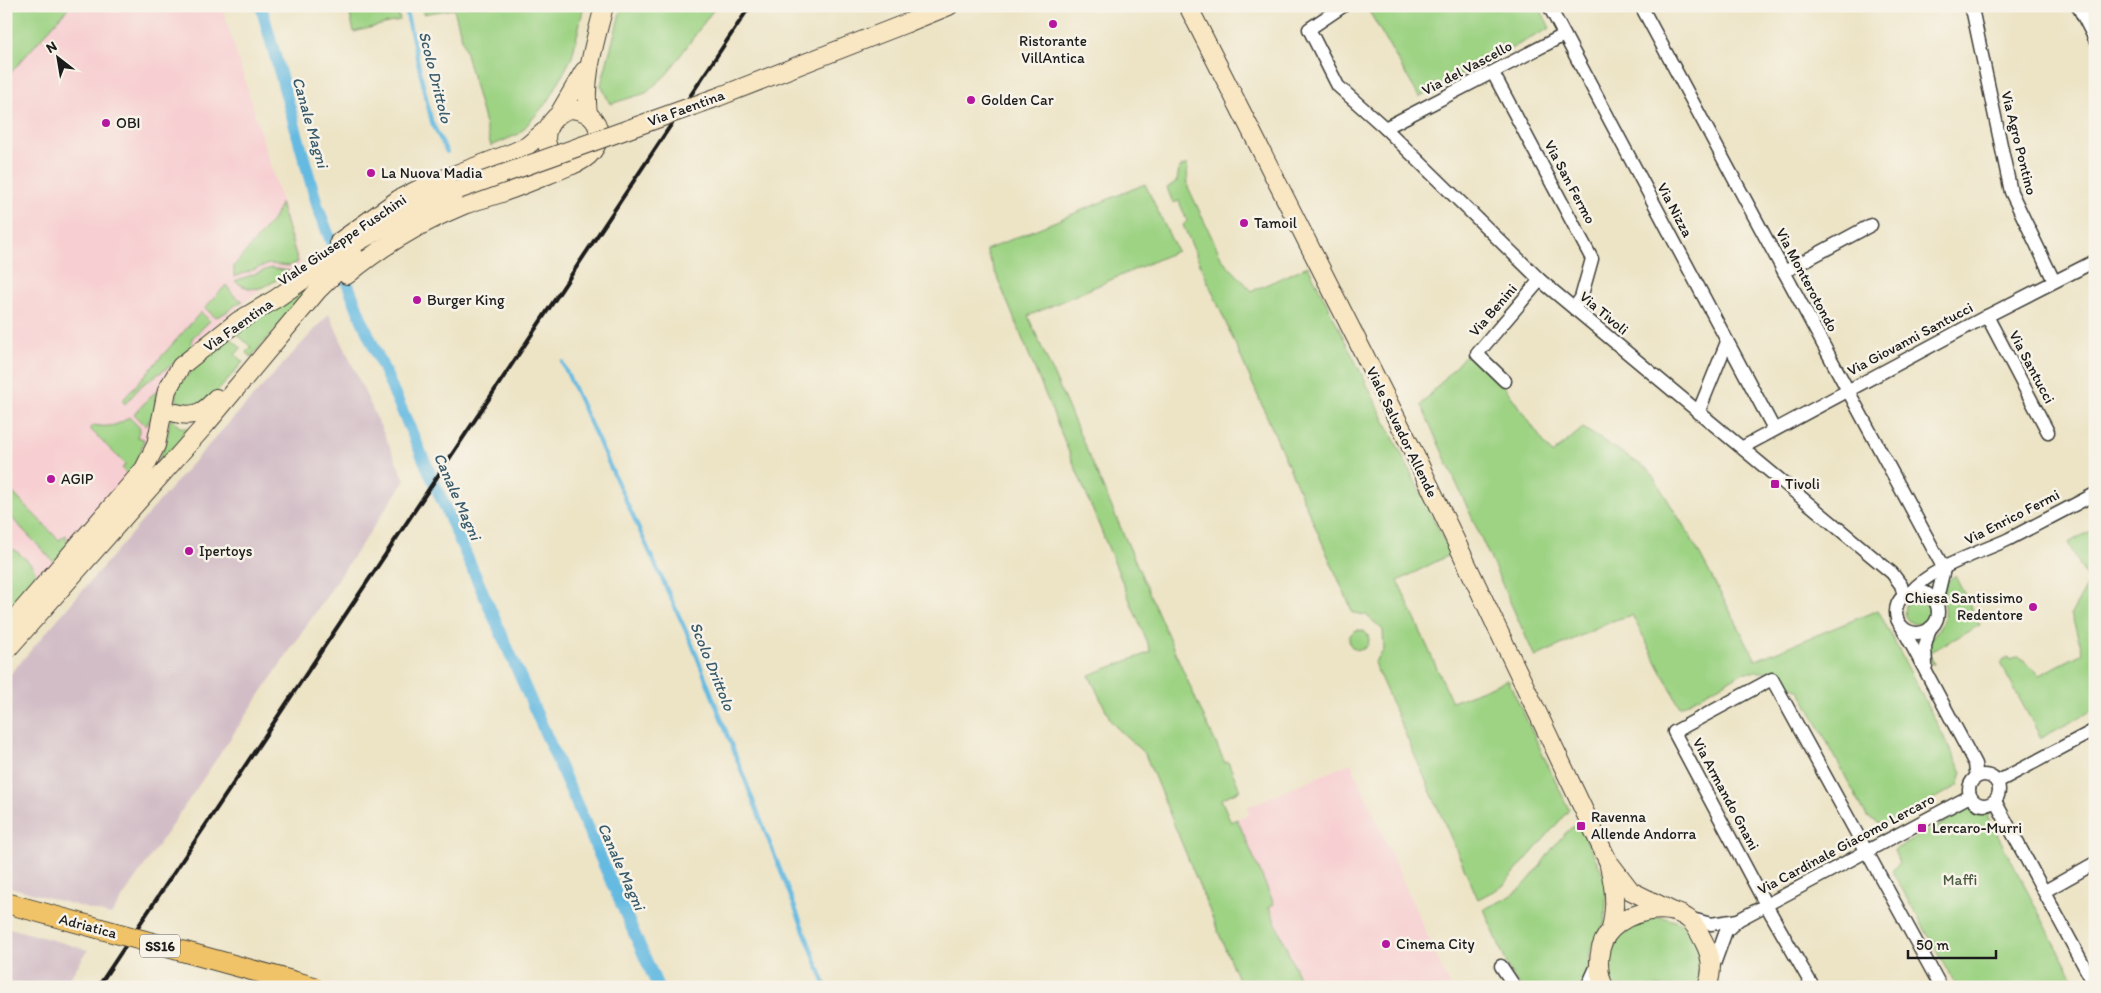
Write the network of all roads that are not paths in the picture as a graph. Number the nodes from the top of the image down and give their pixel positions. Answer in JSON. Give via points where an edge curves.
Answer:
{"nodes":[{"id":1,"x":604,"y":6,"type":"edge"},
{"id":2,"x":949,"y":6,"type":"edge"},
{"id":3,"x":1188,"y":6,"type":"edge"},
{"id":4,"x":1343,"y":6,"type":"edge"},
{"id":5,"x":1549,"y":6,"type":"edge"},
{"id":6,"x":1641,"y":6,"type":"edge"},
{"id":7,"x":1969,"y":6,"type":"edge"},
{"id":8,"x":2078,"y":6,"type":"edge"},
{"id":9,"x":1564,"y":35,"type":"junction"},
{"id":10,"x":2095,"y":39,"type":"edge"},
{"id":11,"x":590,"y":59,"type":"junction"},
{"id":12,"x":1494,"y":73,"type":"junction"},
{"id":13,"x":560,"y":112,"type":"junction"},
{"id":14,"x":588,"y":114,"type":"junction"},
{"id":15,"x":1385,"y":128,"type":"junction"},
{"id":16,"x":547,"y":129,"type":"junction"},
{"id":17,"x":572,"y":165,"type":"junction"},
{"id":18,"x":1871,"y":225,"type":"dead end"},
{"id":19,"x":357,"y":247,"type":"junction"},
{"id":20,"x":2095,"y":261,"type":"edge"},
{"id":21,"x":319,"y":263,"type":"joint"},
{"id":22,"x":1784,"y":272,"type":"junction"},
{"id":23,"x":1540,"y":280,"type":"junction"},
{"id":24,"x":2054,"y":281,"type":"junction"},
{"id":25,"x":1574,"y":308,"type":"junction"},
{"id":26,"x":1987,"y":316,"type":"junction"},
{"id":27,"x":1727,"y":342,"type":"junction"},
{"id":28,"x":1505,"y":381,"type":"dead end"},
{"id":29,"x":240,"y":384,"type":"junction"},
{"id":30,"x":167,"y":390,"type":"junction"},
{"id":31,"x":1847,"y":391,"type":"junction"},
{"id":32,"x":176,"y":413,"type":"junction"},
{"id":33,"x":1698,"y":413,"type":"junction"},
{"id":34,"x":207,"y":423,"type":"junction"},
{"id":35,"x":1774,"y":429,"type":"junction"},
{"id":36,"x":2048,"y":432,"type":"dead end"},
{"id":37,"x":1743,"y":447,"type":"junction"},
{"id":38,"x":2095,"y":494,"type":"edge"},
{"id":39,"x":1944,"y":569,"type":"junction"},
{"id":40,"x":1907,"y":594,"type":"junction"},
{"id":41,"x":1936,"y":603,"type":"junction"},
{"id":42,"x":1902,"y":626,"type":"junction"},
{"id":43,"x":1930,"y":628,"type":"junction"},
{"id":44,"x":6,"y":629,"type":"edge"},
{"id":45,"x":6,"y":651,"type":"edge"},
{"id":46,"x":1927,"y":673,"type":"junction"},
{"id":47,"x":2095,"y":730,"type":"edge"},
{"id":48,"x":1977,"y":777,"type":"junction"},
{"id":49,"x":1997,"y":782,"type":"junction"},
{"id":50,"x":1970,"y":796,"type":"junction"},
{"id":51,"x":1995,"y":801,"type":"junction"},
{"id":52,"x":1866,"y":851,"type":"junction"},
{"id":53,"x":1608,"y":861,"type":"junction"},
{"id":54,"x":2095,"y":863,"type":"edge"},
{"id":55,"x":2045,"y":891,"type":"junction"},
{"id":56,"x":6,"y":903,"type":"edge"},
{"id":57,"x":1766,"y":905,"type":"junction"},
{"id":58,"x":1680,"y":915,"type":"junction"},
{"id":59,"x":6,"y":916,"type":"edge"},
{"id":60,"x":1738,"y":920,"type":"junction"},
{"id":61,"x":1612,"y":929,"type":"junction"},
{"id":62,"x":1598,"y":960,"type":"junction"},
{"id":63,"x":1710,"y":978,"type":"edge"},
{"id":64,"x":2095,"y":986,"type":"edge"},
{"id":65,"x":268,"y":987,"type":"edge"},
{"id":66,"x":314,"y":987,"type":"edge"},
{"id":67,"x":1506,"y":987,"type":"edge"},
{"id":68,"x":1516,"y":987,"type":"edge"},
{"id":69,"x":1585,"y":987,"type":"edge"},
{"id":70,"x":1604,"y":987,"type":"edge"},
{"id":71,"x":1813,"y":987,"type":"edge"},
{"id":72,"x":1940,"y":987,"type":"edge"}],
"edges":[{"from":1,"to":11,"type":"main road"},
{"from":2,"to":19,"type":"main road","name":"Via Faentina","bridge":true,"via":[[718,97],[458,190],[421,206]]},
{"from":3,"to":53,"type":"main road","name":"Viale Salvador Allende","via":[[1412,449]]},
{"from":4,"to":15,"type":"street","name":"Via Tivoli","via":[[1309,29],[1338,86]]},
{"from":5,"to":9,"type":"street","name":"Via Nizza"},
{"from":6,"to":22,"type":"street","name":"Via Monterotondo"},
{"from":7,"to":24,"type":"street","name":"Via Agro Pontino","via":[[1973,12],[2011,192]]},
{"from":8,"to":10,"type":"street"},
{"from":9,"to":12,"type":"street","name":"Via del Vascello"},
{"from":9,"to":27,"type":"street","name":"Via Nizza"},
{"from":11,"to":13,"type":"main road"},
{"from":11,"to":14,"type":"main road","via":[[586,96]]},
{"from":12,"to":15,"type":"street","name":"Via del Vascello"},
{"from":12,"to":25,"type":"street","name":"Via San Fermo","via":[[1592,259],[1581,298]]},
{"from":13,"to":14,"type":"main road","via":[[574,109]]},
{"from":13,"to":16,"type":"main road"},
{"from":14,"to":17,"type":"main road","via":[[599,136],[597,147],[590,156]]},
{"from":15,"to":23,"type":"street","name":"Via Tivoli"},
{"from":16,"to":17,"type":"main road","via":[[546,139],[551,153],[557,160]]},
{"from":16,"to":19,"type":"main road","name":"Viale Giuseppe Fuschini","via":[[527,146],[427,185],[399,200]]},
{"from":17,"to":19,"type":"main road","name":"Viale Giuseppe Fuschini","via":[[465,204],[402,236]]},
{"from":18,"to":22,"type":"street"},
{"from":19,"to":21,"type":"main road","name":"Via Faentina"},
{"from":19,"to":29,"type":"main road","name":"Via Faentina"},
{"from":20,"to":24,"type":"street","name":"Via Giovanni Santucci"},
{"from":21,"to":30,"type":"main road","name":"Viale Giuseppe Fuschini","via":[[238,309],[189,355]]},
{"from":22,"to":31,"type":"street","name":"Via Monterotondo"},
{"from":23,"to":25,"type":"street","name":"Via Tivoli"},
{"from":23,"to":28,"type":"street","name":"Via Benini","via":[[1477,354]]},
{"from":24,"to":26,"type":"street","name":"Via Giovanni Santucci"},
{"from":25,"to":33,"type":"street","name":"Via Tivoli"},
{"from":26,"to":31,"type":"street","name":"Via Giovanni Santucci"},
{"from":26,"to":36,"type":"street","name":"Via Santucci"},
{"from":27,"to":33,"type":"street"},
{"from":27,"to":35,"type":"street","name":"Via Nizza"},
{"from":29,"to":32,"type":"main road","via":[[227,388],[204,411],[192,415]]},
{"from":29,"to":34,"type":"main road","name":"Via Faentina"},
{"from":30,"to":32,"type":"main road"},
{"from":30,"to":44,"type":"main road","via":[[156,445],[144,469]]},
{"from":31,"to":35,"type":"street","name":"Via Giovanni Santucci"},
{"from":31,"to":39,"type":"street","name":"Via Monterotondo"},
{"from":32,"to":34,"type":"main road","via":[[191,422]]},
{"from":33,"to":37,"type":"street","name":"Via Tivoli"},
{"from":34,"to":45,"type":"main road","name":"Via Faentina"},
{"from":35,"to":37,"type":"street","name":"Via Giovanni Santucci"},
{"from":37,"to":40,"type":"street","name":"Via Tivoli","via":[[1892,574]]},
{"from":38,"to":39,"type":"street","name":"Via Enrico Fermi"},
{"from":39,"to":40,"type":"street","name":"Via Enrico Fermi","via":[[1917,584]]},
{"from":39,"to":41,"type":"street"},
{"from":40,"to":41,"type":"street","via":[[1923,592]]},
{"from":40,"to":42,"type":"street","via":[[1896,610]]},
{"from":41,"to":43,"type":"street","via":[[1937,616]]},
{"from":42,"to":43,"type":"street","via":[[1913,632]]},
{"from":42,"to":46,"type":"street"},
{"from":43,"to":46,"type":"street","via":[[1924,655]]},
{"from":46,"to":48,"type":"street","via":[[1974,764]]},
{"from":47,"to":49,"type":"street"},
{"from":48,"to":49,"type":"street","via":[[1986,775]]},
{"from":48,"to":50,"type":"street","via":[[1969,787]]},
{"from":49,"to":51,"type":"street","via":[[1999,792]]},
{"from":50,"to":51,"type":"street","via":[[1981,805]]},
{"from":50,"to":52,"type":"street","name":"Via Cardinale Giacomo Lercaro"},
{"from":51,"to":55,"type":"street"},
{"from":52,"to":57,"type":"street","name":"Via Cardinale Giacomo Lercaro"},
{"from":52,"to":57,"type":"street","name":"Via Armando Gnani","via":[[1772,679],[1674,732]]},
{"from":52,"to":72,"type":"street"},
{"from":53,"to":58,"type":"main road","name":"Viale Salvador Allende","via":[[1631,890]]},
{"from":53,"to":61,"type":"main road","name":"Viale Salvador Allende","via":[[1615,893]]},
{"from":54,"to":55,"type":"street"},
{"from":55,"to":64,"type":"street"},
{"from":56,"to":66,"type":"highway","name":"Adriatica","number":"SS16","bridge":true},
{"from":57,"to":60,"type":"street","name":"Via Cardinale Giacomo Lercaro"},
{"from":57,"to":71,"type":"street"},
{"from":58,"to":60,"type":"street","name":"Via Cardinale Giacomo Lercaro","via":[[1711,924]]},
{"from":58,"to":61,"type":"main road","via":[[1656,910],[1625,920]]},
{"from":58,"to":63,"type":"main road","via":[[1698,931],[1706,946]]},
{"from":59,"to":65,"type":"highway","name":"Adriatica","number":"SS16"},
{"from":60,"to":63,"type":"street","name":"Via Cardinale Giacomo Lercaro","via":[[1726,931]]},
{"from":61,"to":62,"type":"main road"},
{"from":62,"to":69,"type":"street"},
{"from":62,"to":70,"type":"main road"},
{"from":67,"to":68,"type":"street","via":[[1501,966]]}]}
